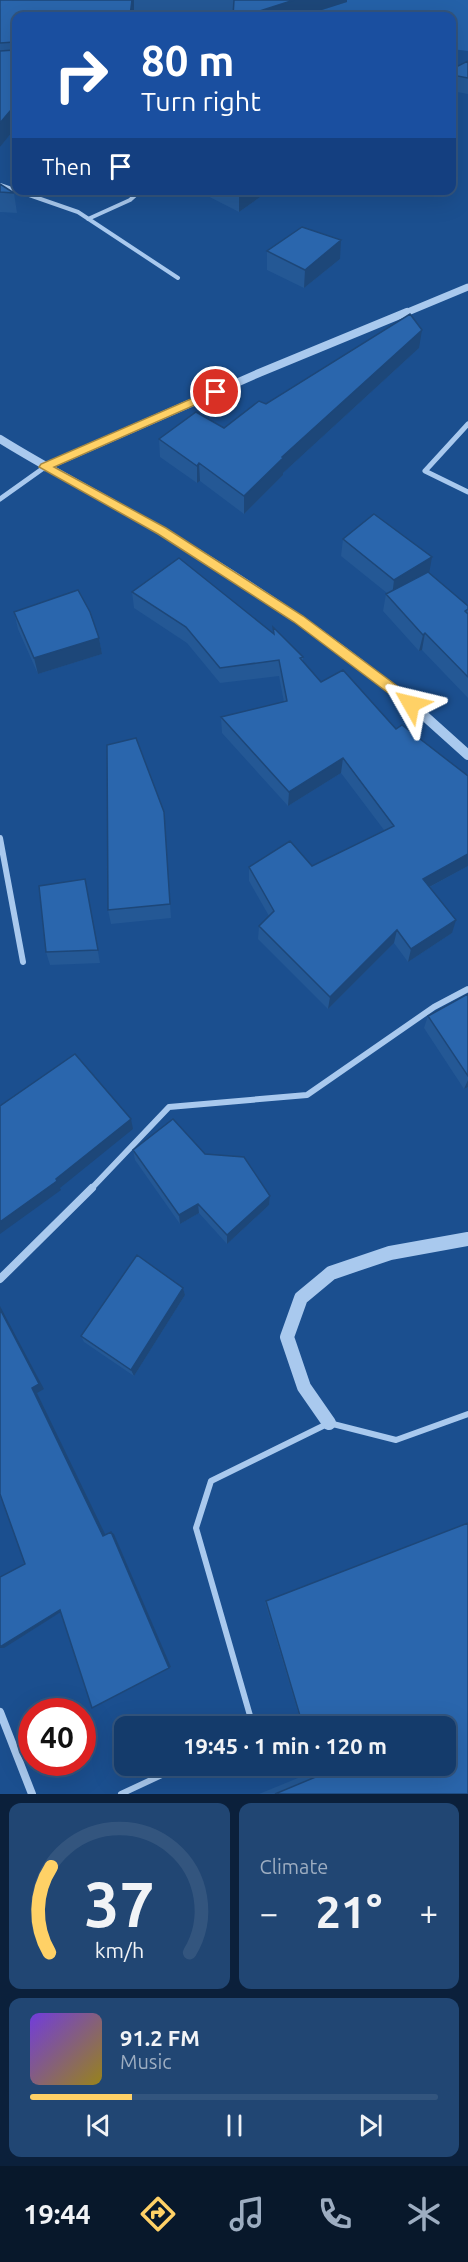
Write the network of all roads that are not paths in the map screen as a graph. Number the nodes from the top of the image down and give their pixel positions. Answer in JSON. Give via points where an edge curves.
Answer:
{"nodes":[{"id":1,"x":29,"y":195,"type":"edge"},
{"id":2,"x":136,"y":195,"type":"edge"},
{"id":3,"x":88,"y":219,"type":"junction"},
{"id":4,"x":178,"y":278,"type":"dead end"},
{"id":5,"x":468,"y":287,"type":"edge"},
{"id":6,"x":468,"y":424,"type":"edge"},
{"id":7,"x":0,"y":439,"type":"edge"},
{"id":8,"x":45,"y":467,"type":"junction"},
{"id":9,"x":468,"y":492,"type":"edge"},
{"id":10,"x":0,"y":498,"type":"edge"},
{"id":11,"x":468,"y":755,"type":"edge"},
{"id":12,"x":0,"y":838,"type":"edge"},
{"id":13,"x":24,"y":962,"type":"dead end"},
{"id":14,"x":468,"y":988,"type":"edge"},
{"id":15,"x":468,"y":1239,"type":"edge"},
{"id":16,"x":0,"y":1279,"type":"edge"},
{"id":17,"x":468,"y":1414,"type":"edge"},
{"id":18,"x":329,"y":1423,"type":"junction"},
{"id":19,"x":0,"y":1712,"type":"edge"},
{"id":20,"x":250,"y":1716,"type":"edge"},
{"id":21,"x":159,"y":1776,"type":"edge"},
{"id":22,"x":32,"y":1794,"type":"edge"},
{"id":23,"x":121,"y":1794,"type":"edge"}],
"edges":[{"from":1,"to":3,"type":"street"},
{"from":2,"to":3,"type":"street"},
{"from":3,"to":4,"type":"street"},
{"from":5,"to":8,"type":"street"},
{"from":6,"to":9,"type":"street","via":[[425,471]]},
{"from":7,"to":8,"type":"street"},
{"from":8,"to":10,"type":"street"},
{"from":8,"to":11,"type":"street","via":[[162,531],[298,619],[430,718]]},
{"from":12,"to":13,"type":"street"},
{"from":14,"to":16,"type":"street","via":[[307,1095],[169,1107]]},
{"from":15,"to":18,"type":"street","via":[[390,1253],[331,1273],[301,1298],[287,1338],[304,1387]]},
{"from":17,"to":18,"type":"lane","via":[[396,1440]]},
{"from":18,"to":20,"type":"lane","via":[[211,1481],[196,1528]]},
{"from":19,"to":22,"type":"street"},
{"from":21,"to":23,"type":"lane"}]}
